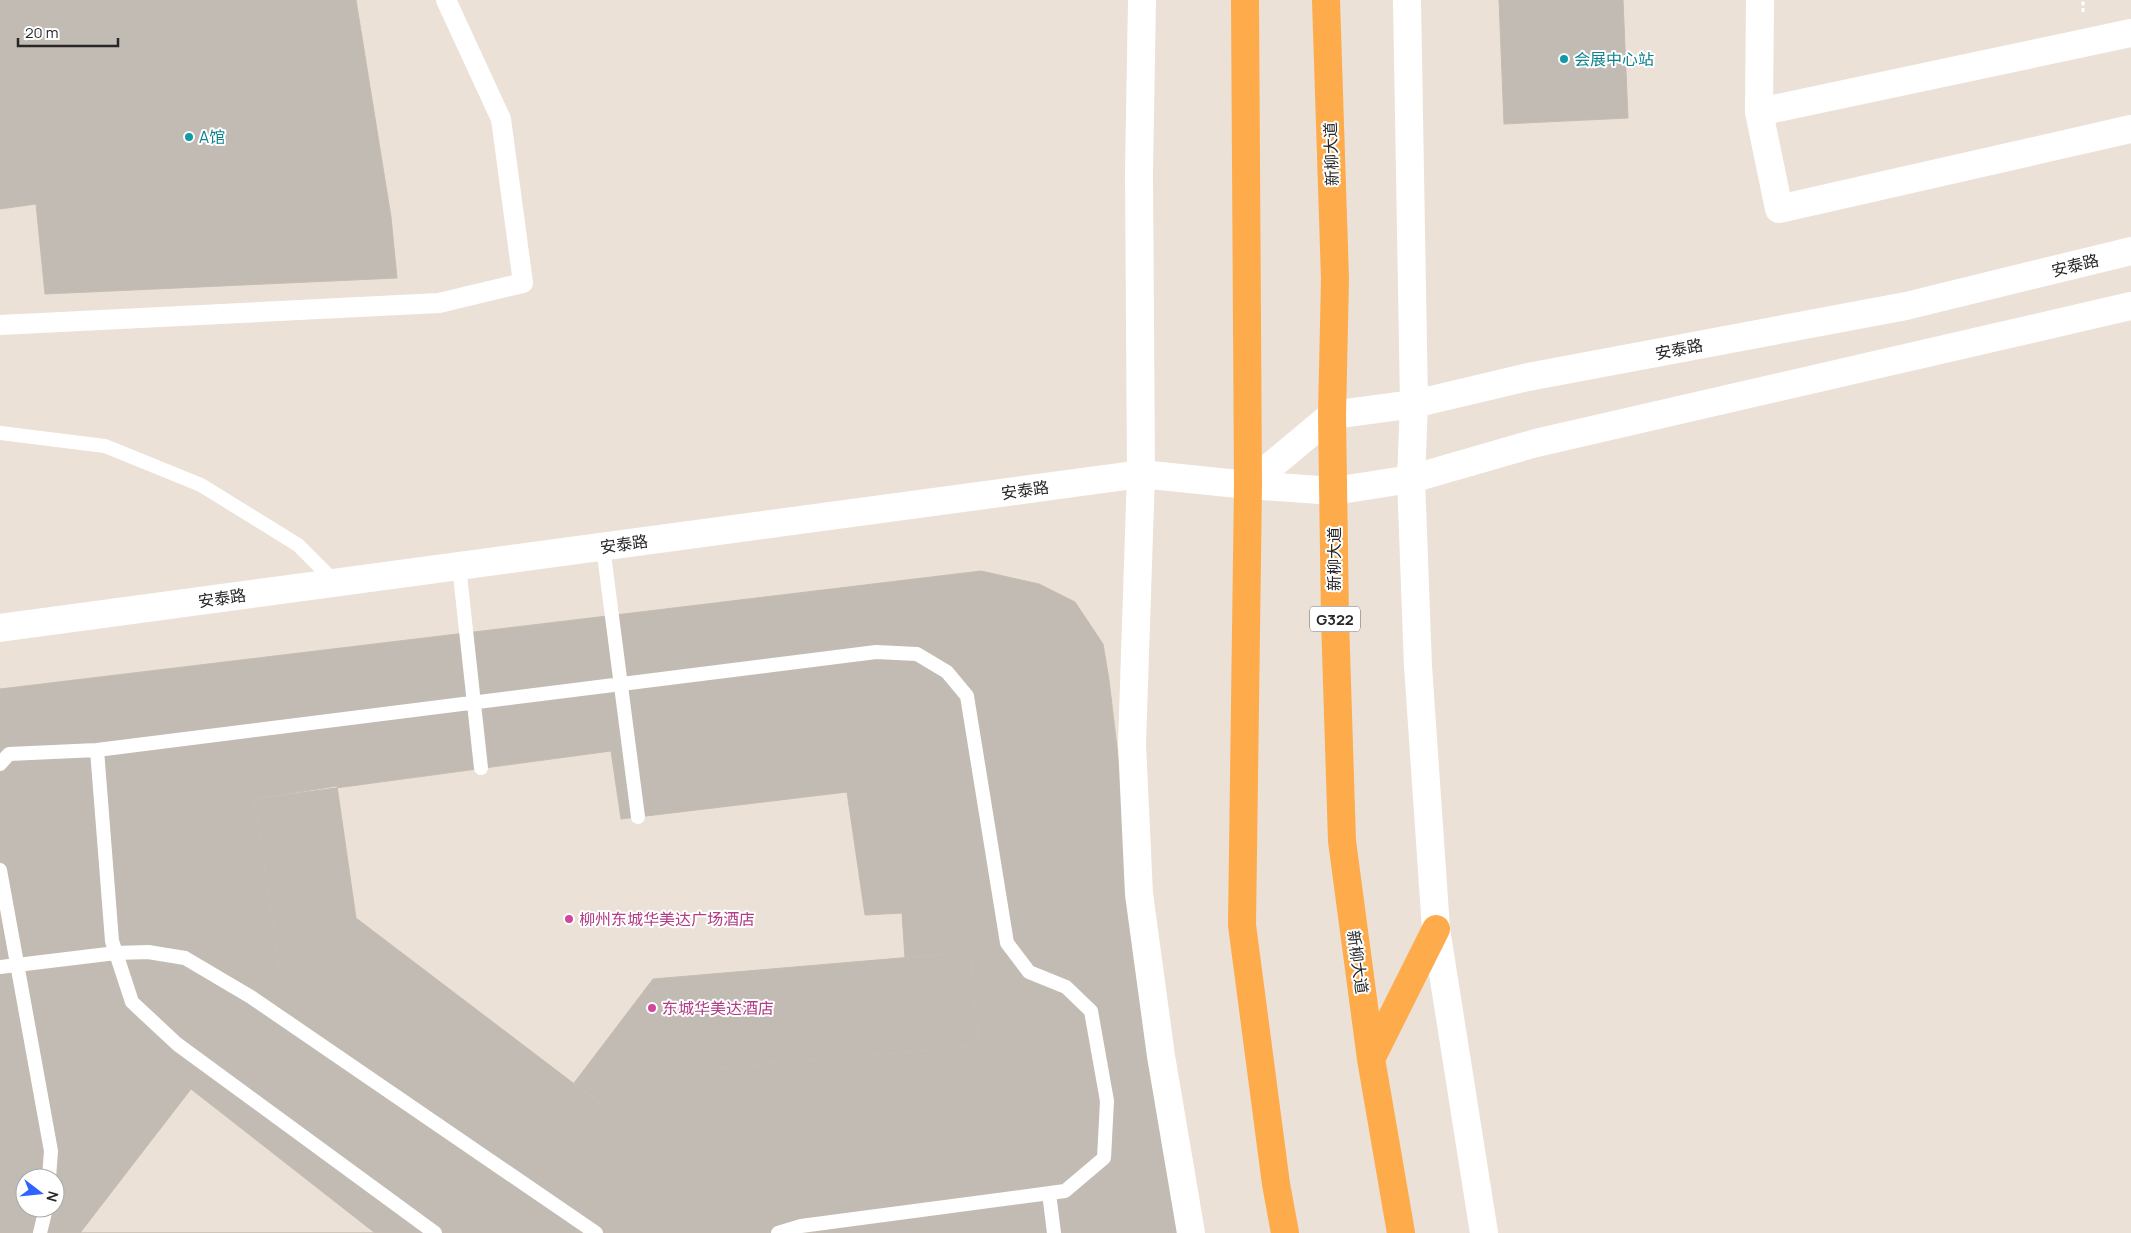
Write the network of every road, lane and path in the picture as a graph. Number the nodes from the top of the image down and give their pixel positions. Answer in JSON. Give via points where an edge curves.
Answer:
{"nodes":[{"id":1,"x":446,"y":0,"type":"edge"},
{"id":2,"x":1142,"y":0,"type":"edge"},
{"id":3,"x":1245,"y":0,"type":"edge"},
{"id":4,"x":1326,"y":0,"type":"edge"},
{"id":5,"x":1407,"y":0,"type":"edge"},
{"id":6,"x":1760,"y":0,"type":"edge"},
{"id":7,"x":2131,"y":33,"type":"edge"},
{"id":8,"x":1759,"y":112,"type":"junction"},
{"id":9,"x":2131,"y":129,"type":"edge"},
{"id":10,"x":2131,"y":251,"type":"edge"},
{"id":11,"x":2131,"y":306,"type":"edge"},
{"id":12,"x":0,"y":325,"type":"edge"},
{"id":13,"x":1414,"y":404,"type":"junction"},
{"id":14,"x":1332,"y":415,"type":"junction"},
{"id":15,"x":0,"y":433,"type":"edge"},
{"id":16,"x":1141,"y":474,"type":"junction"},
{"id":17,"x":1411,"y":479,"type":"junction"},
{"id":18,"x":1248,"y":485,"type":"junction"},
{"id":19,"x":1334,"y":491,"type":"junction"},
{"id":20,"x":603,"y":547,"type":"junction"},
{"id":21,"x":459,"y":566,"type":"junction"},
{"id":22,"x":336,"y":583,"type":"junction"},
{"id":23,"x":0,"y":628,"type":"edge"},
{"id":24,"x":620,"y":683,"type":"junction"},
{"id":25,"x":475,"y":702,"type":"junction"},
{"id":26,"x":97,"y":750,"type":"junction"},
{"id":27,"x":0,"y":764,"type":"edge"},
{"id":28,"x":481,"y":768,"type":"dead end"},
{"id":29,"x":638,"y":817,"type":"dead end"},
{"id":30,"x":0,"y":870,"type":"edge"},
{"id":31,"x":1436,"y":930,"type":"junction"},
{"id":32,"x":116,"y":953,"type":"junction"},
{"id":33,"x":17,"y":964,"type":"junction"},
{"id":34,"x":0,"y":966,"type":"edge"},
{"id":35,"x":1371,"y":1059,"type":"junction"},
{"id":36,"x":50,"y":1168,"type":"edge"},
{"id":37,"x":1049,"y":1193,"type":"junction"},
{"id":38,"x":44,"y":1218,"type":"edge"},
{"id":39,"x":40,"y":1233,"type":"edge"},
{"id":40,"x":435,"y":1233,"type":"edge"},
{"id":41,"x":596,"y":1233,"type":"edge"},
{"id":42,"x":778,"y":1233,"type":"edge"},
{"id":43,"x":1054,"y":1233,"type":"edge"},
{"id":44,"x":1191,"y":1233,"type":"edge"},
{"id":45,"x":1285,"y":1233,"type":"edge"},
{"id":46,"x":1401,"y":1233,"type":"edge"},
{"id":47,"x":1484,"y":1233,"type":"edge"}],
"edges":[{"from":1,"to":12,"type":"street","via":[[502,118],[523,283],[439,303]]},
{"from":2,"to":16,"type":"street","via":[[1139,172]]},
{"from":3,"to":18,"type":"highway"},
{"from":4,"to":14,"type":"highway","name":"新柳大道","number":"G322","via":[[1335,278]]},
{"from":5,"to":13,"type":"street"},
{"from":6,"to":8,"type":"street"},
{"from":7,"to":8,"type":"street"},
{"from":8,"to":9,"type":"street","via":[[1779,209]]},
{"from":10,"to":13,"type":"street","name":"安泰路","via":[[1906,306],[1528,377]]},
{"from":11,"to":17,"type":"street","name":"安泰路","via":[[1536,443]]},
{"from":13,"to":14,"type":"street","name":"安泰路"},
{"from":13,"to":17,"type":"street"},
{"from":14,"to":18,"type":"street"},
{"from":14,"to":19,"type":"highway","name":"新柳大道","number":"G322"},
{"from":15,"to":22,"type":"lane","via":[[105,446],[201,485],[298,545]]},
{"from":16,"to":18,"type":"street","name":"安泰路"},
{"from":16,"to":20,"type":"street","name":"安泰路"},
{"from":16,"to":44,"type":"street","via":[[1132,744],[1140,894],[1161,1056]]},
{"from":17,"to":19,"type":"street","name":"安泰路"},
{"from":17,"to":31,"type":"street","via":[[1418,666]]},
{"from":18,"to":19,"type":"street","name":"安泰路"},
{"from":18,"to":45,"type":"highway","via":[[1242,925]]},
{"from":19,"to":35,"type":"highway","name":"新柳大道","number":"G322","via":[[1342,840]]},
{"from":20,"to":21,"type":"street","name":"安泰路"},
{"from":20,"to":24,"type":"lane"},
{"from":21,"to":22,"type":"street","name":"安泰路"},
{"from":21,"to":25,"type":"lane"},
{"from":22,"to":23,"type":"street","name":"安泰路"},
{"from":24,"to":25,"type":"lane"},
{"from":24,"to":29,"type":"lane"},
{"from":24,"to":37,"type":"lane","via":[[876,652],[917,654],[947,672],[967,696],[1007,943],[1029,972],[1066,987],[1091,1011],[1107,1101],[1104,1158],[1065,1191]]},
{"from":25,"to":26,"type":"lane"},
{"from":25,"to":28,"type":"lane"},
{"from":26,"to":27,"type":"lane","via":[[9,754]]},
{"from":26,"to":32,"type":"lane","via":[[112,941]]},
{"from":30,"to":33,"type":"lane"},
{"from":31,"to":35,"type":"highway"},
{"from":31,"to":47,"type":"street"},
{"from":32,"to":33,"type":"lane"},
{"from":32,"to":40,"type":"lane","via":[[132,1002],[177,1044]]},
{"from":32,"to":41,"type":"lane","via":[[148,952],[186,958],[251,996]]},
{"from":33,"to":34,"type":"lane"},
{"from":33,"to":36,"type":"lane","via":[[51,1151]]},
{"from":35,"to":46,"type":"highway","name":"新柳大道","number":"G322"},
{"from":37,"to":42,"type":"lane","via":[[801,1226]]},
{"from":37,"to":43,"type":"lane"},
{"from":38,"to":39,"type":"lane"}]}
